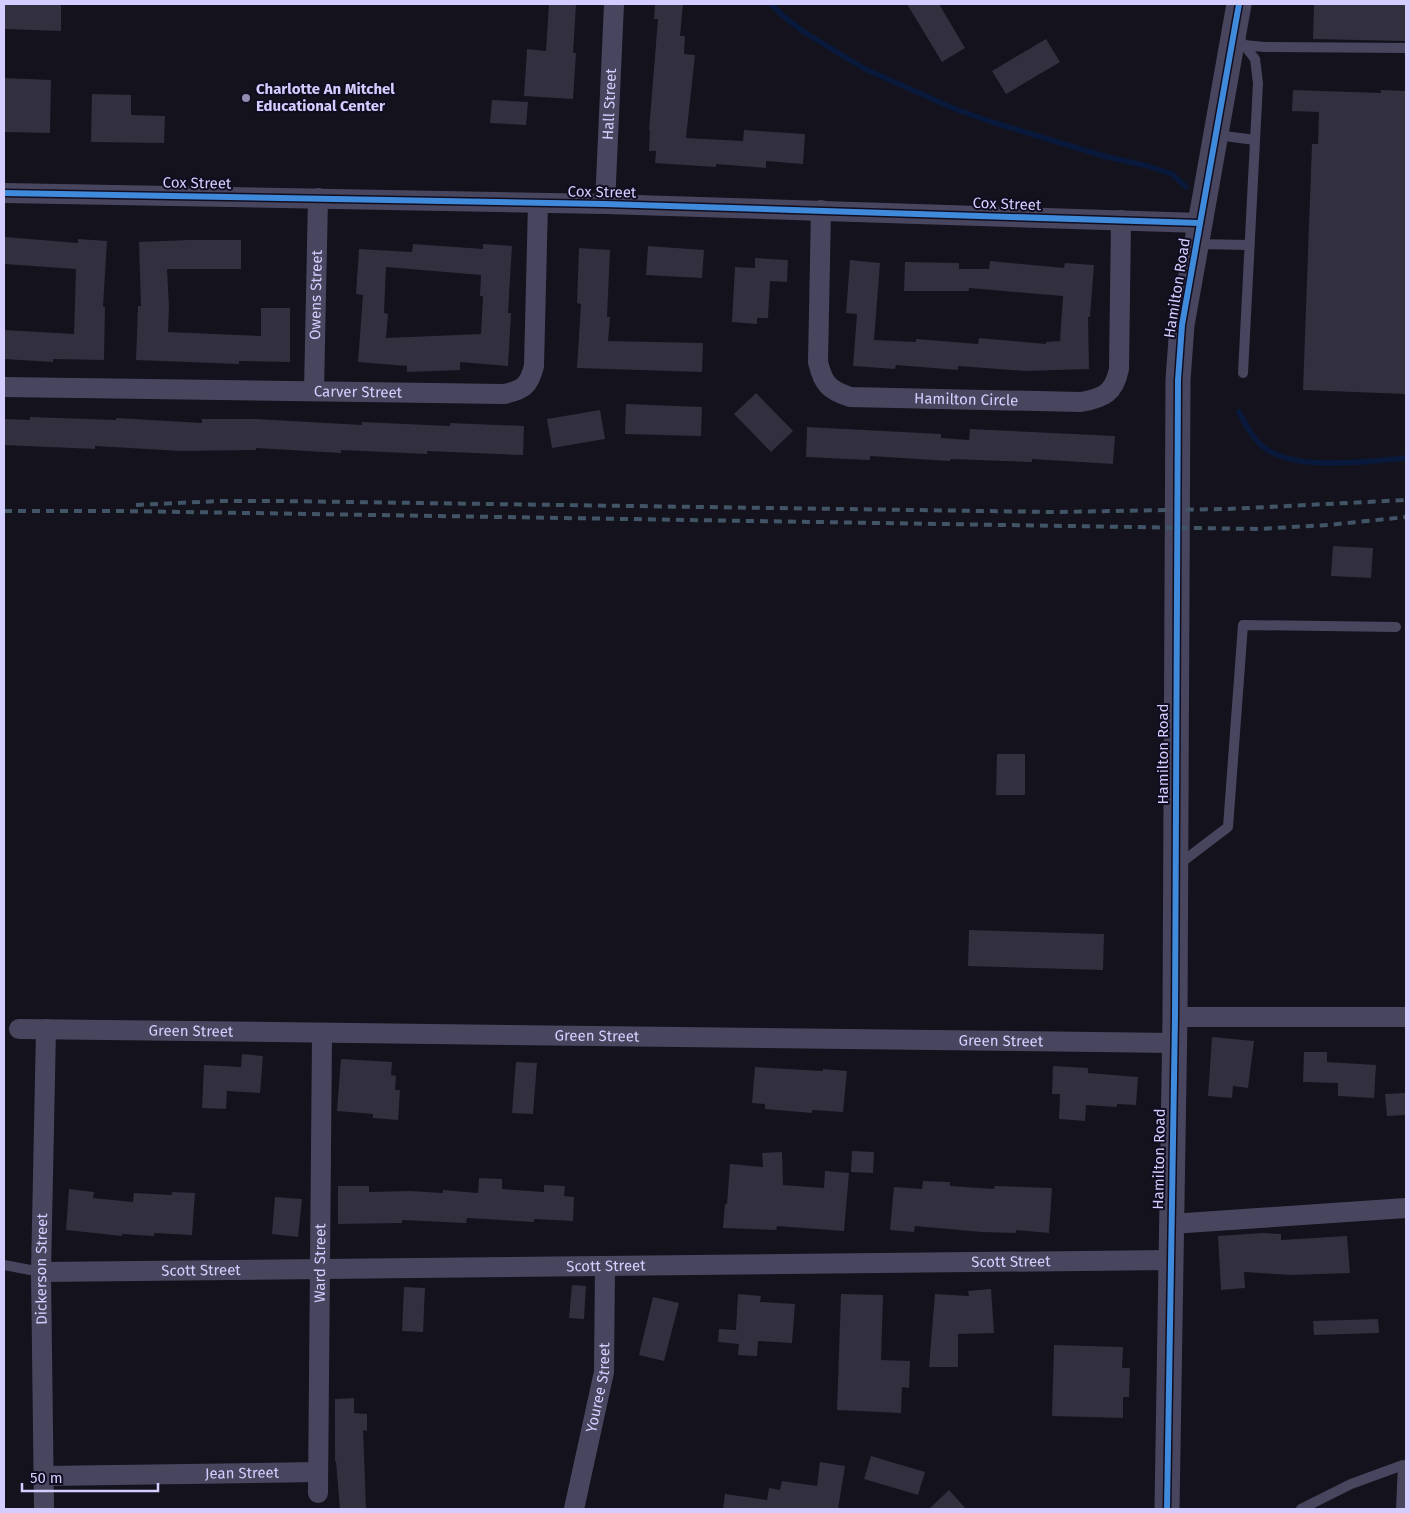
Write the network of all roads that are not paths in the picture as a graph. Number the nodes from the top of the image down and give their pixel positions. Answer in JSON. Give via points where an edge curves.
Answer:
{"nodes":[{"id":1,"x":614,"y":4,"type":"edge"},
{"id":2,"x":1239,"y":4,"type":"edge"},
{"id":3,"x":1239,"y":38,"type":"junction"},
{"id":4,"x":1406,"y":48,"type":"edge"},
{"id":5,"x":1216,"y":135,"type":"junction"},
{"id":6,"x":1255,"y":140,"type":"junction"},
{"id":7,"x":4,"y":193,"type":"edge"},
{"id":8,"x":318,"y":198,"type":"junction"},
{"id":9,"x":538,"y":203,"type":"junction"},
{"id":10,"x":605,"y":204,"type":"junction"},
{"id":11,"x":821,"y":210,"type":"junction"},
{"id":12,"x":1121,"y":220,"type":"junction"},
{"id":13,"x":1198,"y":234,"type":"junction"},
{"id":14,"x":1249,"y":245,"type":"junction"},
{"id":15,"x":1243,"y":373,"type":"dead end"},
{"id":16,"x":4,"y":387,"type":"edge"},
{"id":17,"x":314,"y":391,"type":"junction"},
{"id":18,"x":1396,"y":627,"type":"dead end"},
{"id":19,"x":1175,"y":868,"type":"junction"},
{"id":20,"x":1175,"y":1017,"type":"junction"},
{"id":21,"x":1406,"y":1017,"type":"edge"},
{"id":22,"x":19,"y":1029,"type":"dead end"},
{"id":23,"x":46,"y":1029,"type":"junction"},
{"id":24,"x":322,"y":1034,"type":"junction"},
{"id":25,"x":1174,"y":1043,"type":"junction"},
{"id":26,"x":1406,"y":1208,"type":"edge"},
{"id":27,"x":1171,"y":1224,"type":"junction"},
{"id":28,"x":1170,"y":1260,"type":"junction"},
{"id":29,"x":4,"y":1265,"type":"edge"},
{"id":30,"x":605,"y":1266,"type":"junction"},
{"id":31,"x":320,"y":1269,"type":"junction"},
{"id":32,"x":42,"y":1272,"type":"junction"},
{"id":33,"x":318,"y":1472,"type":"junction"},
{"id":34,"x":44,"y":1476,"type":"junction"},
{"id":35,"x":318,"y":1493,"type":"dead end"},
{"id":36,"x":44,"y":1509,"type":"edge"},
{"id":37,"x":574,"y":1509,"type":"edge"},
{"id":38,"x":1167,"y":1509,"type":"edge"},
{"id":39,"x":1301,"y":1509,"type":"edge"},
{"id":40,"x":1401,"y":1509,"type":"edge"}],
"edges":[{"from":1,"to":10,"type":"street","name":"Hall Street"},
{"from":2,"to":3,"type":"street","name":"Hamilton Road"},
{"from":3,"to":4,"type":"lane","via":[[1264,47]]},
{"from":3,"to":5,"type":"street","name":"Hamilton Road"},
{"from":3,"to":6,"type":"lane","via":[[1255,59],[1258,83]]},
{"from":5,"to":6,"type":"lane"},
{"from":5,"to":13,"type":"street","name":"Hamilton Road"},
{"from":6,"to":14,"type":"lane"},
{"from":7,"to":8,"type":"street","name":"Cox Street"},
{"from":8,"to":9,"type":"street","name":"Cox Street"},
{"from":8,"to":17,"type":"street","name":"Owens Street"},
{"from":9,"to":10,"type":"street","name":"Cox Street"},
{"from":9,"to":17,"type":"street","name":"Carver Street","via":[[534,366],[523,388],[504,394]]},
{"from":10,"to":11,"type":"street","name":"Cox Street"},
{"from":11,"to":12,"type":"street","name":"Cox Street"},
{"from":11,"to":12,"type":"street","name":"Hamilton Circle","via":[[818,362],[825,383],[835,392],[850,397],[1081,402],[1095,400],[1107,393],[1116,383],[1119,369]]},
{"from":12,"to":13,"type":"street","name":"Cox Street"},
{"from":13,"to":14,"type":"lane"},
{"from":13,"to":19,"type":"street","name":"Hamilton Road","via":[[1182,325],[1178,380]]},
{"from":14,"to":15,"type":"lane"},
{"from":16,"to":17,"type":"street","name":"Carver Street"},
{"from":18,"to":19,"type":"lane","via":[[1244,625],[1228,827]]},
{"from":19,"to":20,"type":"street","name":"Hamilton Road"},
{"from":20,"to":21,"type":"street"},
{"from":20,"to":25,"type":"street","name":"Hamilton Road"},
{"from":22,"to":23,"type":"street","name":"Green Street"},
{"from":23,"to":24,"type":"street","name":"Green Street"},
{"from":23,"to":32,"type":"street","name":"Dickerson Street"},
{"from":24,"to":25,"type":"street","name":"Green Street"},
{"from":24,"to":31,"type":"street","name":"Ward Street"},
{"from":25,"to":27,"type":"street","name":"Hamilton Road"},
{"from":26,"to":27,"type":"street"},
{"from":27,"to":28,"type":"street","name":"Hamilton Road"},
{"from":28,"to":30,"type":"street","name":"Scott Street"},
{"from":28,"to":38,"type":"street","name":"Hamilton Road"},
{"from":29,"to":32,"type":"lane"},
{"from":30,"to":31,"type":"street","name":"Scott Street"},
{"from":30,"to":37,"type":"street","name":"Youree Street","via":[[604,1372]]},
{"from":31,"to":32,"type":"street","name":"Scott Street"},
{"from":31,"to":33,"type":"street","name":"Ward Street"},
{"from":32,"to":34,"type":"street","name":"Dickerson Street"},
{"from":33,"to":34,"type":"street","name":"Jean Street"},
{"from":33,"to":35,"type":"street","name":"Ward Street"},
{"from":34,"to":36,"type":"street","name":"Dickerson Street"},
{"from":39,"to":40,"type":"lane","via":[[1350,1484],[1403,1465]]}]}
